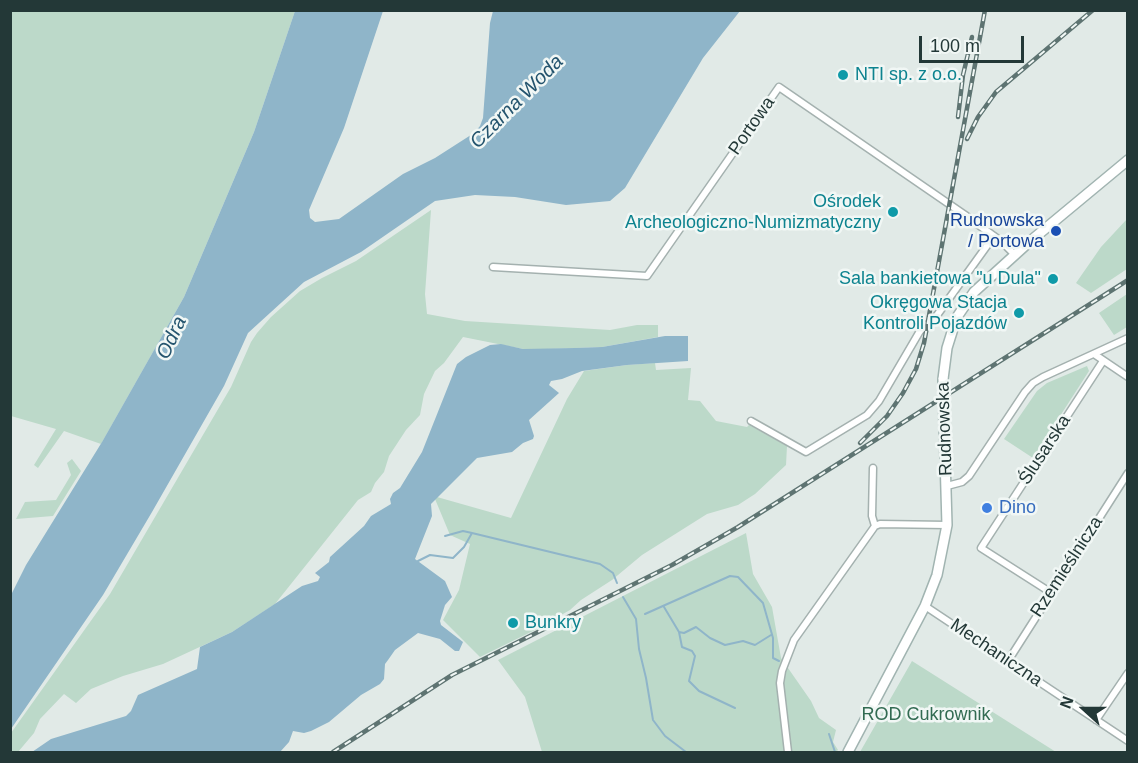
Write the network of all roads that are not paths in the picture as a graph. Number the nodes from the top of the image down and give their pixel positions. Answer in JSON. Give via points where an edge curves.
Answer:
{"nodes":[{"id":1,"x":1128,"y":160,"type":"edge"},
{"id":2,"x":994,"y":236,"type":"junction"},
{"id":3,"x":1015,"y":255,"type":"junction"},
{"id":4,"x":493,"y":267,"type":"dead end"},
{"id":5,"x":1128,"y":338,"type":"edge"},
{"id":6,"x":1094,"y":354,"type":"junction"},
{"id":7,"x":1103,"y":361,"type":"junction"},
{"id":8,"x":1128,"y":376,"type":"edge"},
{"id":9,"x":751,"y":421,"type":"dead end"},
{"id":10,"x":873,"y":468,"type":"dead end"},
{"id":11,"x":1128,"y":473,"type":"edge"},
{"id":12,"x":947,"y":486,"type":"junction"},
{"id":13,"x":947,"y":525,"type":"junction"},
{"id":14,"x":875,"y":526,"type":"junction"},
{"id":15,"x":1050,"y":592,"type":"junction"},
{"id":16,"x":925,"y":606,"type":"junction"},
{"id":17,"x":1008,"y":661,"type":"junction"},
{"id":18,"x":1128,"y":673,"type":"edge"},
{"id":19,"x":1096,"y":720,"type":"junction"},
{"id":20,"x":1128,"y":741,"type":"edge"},
{"id":21,"x":788,"y":753,"type":"edge"},
{"id":22,"x":848,"y":753,"type":"edge"}],
"edges":[{"from":1,"to":3,"type":"main road","name":"Rudnowska"},
{"from":2,"to":3,"type":"street","name":"Portowa"},
{"from":2,"to":4,"type":"street","name":"Portowa","via":[[779,87],[647,276]]},
{"from":2,"to":9,"type":"street","via":[[935,318],[920,331],[867,415],[806,452]]},
{"from":3,"to":12,"type":"main road","name":"Rudnowska","bridge":true,"via":[[974,292],[957,317],[947,348],[943,379]]},
{"from":5,"to":6,"type":"street"},
{"from":6,"to":7,"type":"street"},
{"from":6,"to":12,"type":"street","via":[[1033,383],[969,476]]},
{"from":7,"to":8,"type":"street"},
{"from":7,"to":15,"type":"street","name":"Ślusarska","via":[[981,548]]},
{"from":10,"to":14,"type":"street"},
{"from":11,"to":15,"type":"street","name":"Rzemieślnicza"},
{"from":12,"to":13,"type":"main road","name":"Rudnowska"},
{"from":13,"to":14,"type":"street"},
{"from":13,"to":16,"type":"main road","name":"Rudnowska","via":[[937,575]]},
{"from":14,"to":21,"type":"street","via":[[790,649],[780,683]]},
{"from":15,"to":17,"type":"street","name":"Rzemieślnicza"},
{"from":16,"to":17,"type":"street","name":"Mechaniczna"},
{"from":16,"to":22,"type":"main road","name":"Rudnowska"},
{"from":17,"to":19,"type":"street","name":"Mechaniczna"},
{"from":18,"to":19,"type":"street"},
{"from":19,"to":20,"type":"street","name":"Mechaniczna"}]}
